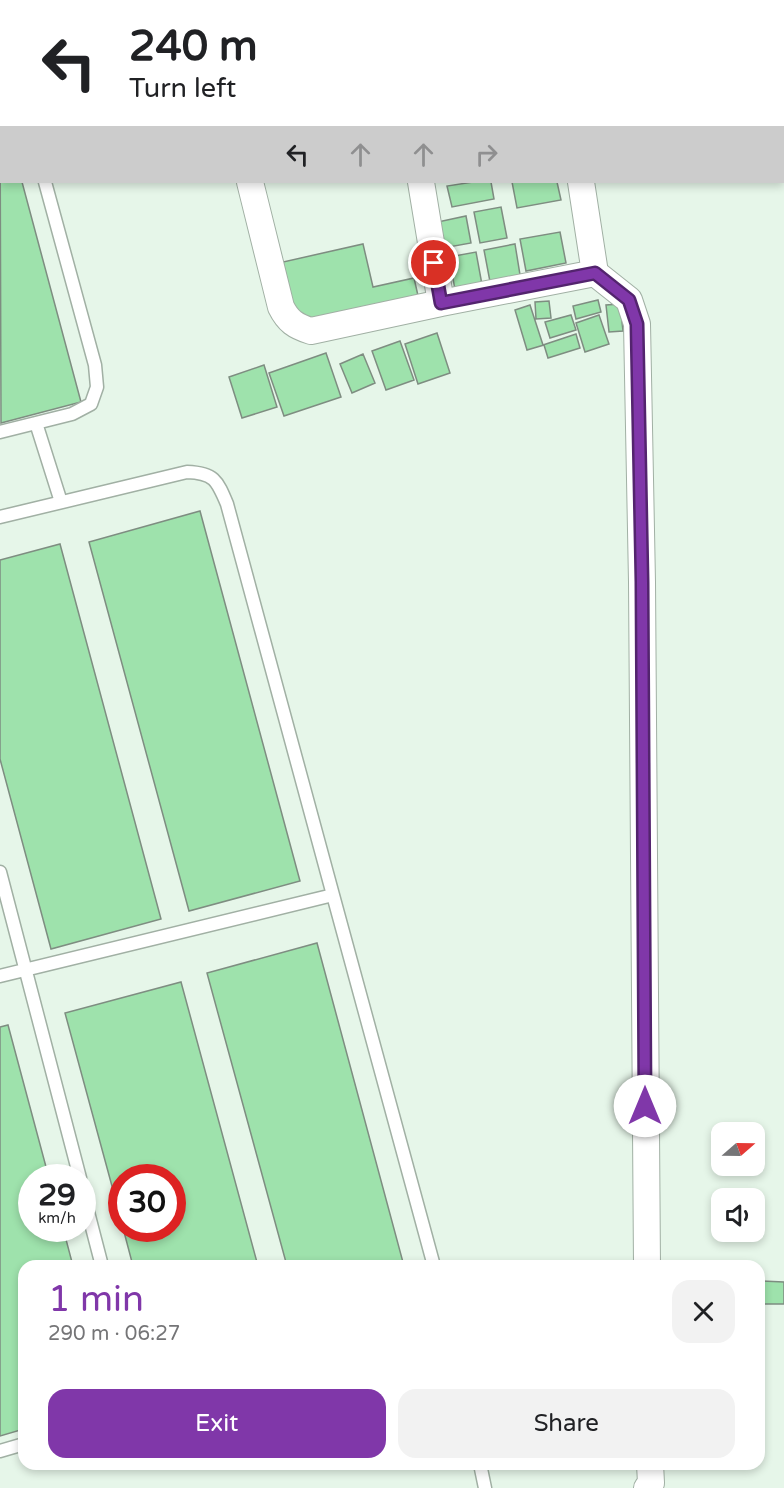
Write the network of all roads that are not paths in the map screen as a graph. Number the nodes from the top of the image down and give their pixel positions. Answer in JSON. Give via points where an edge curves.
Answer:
{"nodes":[{"id":1,"x":45,"y":183,"type":"edge"},
{"id":2,"x":250,"y":183,"type":"edge"},
{"id":3,"x":421,"y":183,"type":"edge"},
{"id":4,"x":581,"y":183,"type":"edge"},
{"id":5,"x":595,"y":273,"type":"junction"},
{"id":6,"x":441,"y":303,"type":"junction"},
{"id":7,"x":36,"y":423,"type":"junction"},
{"id":8,"x":0,"y":432,"type":"edge"},
{"id":9,"x":61,"y":502,"type":"junction"},
{"id":10,"x":0,"y":517,"type":"edge"},
{"id":11,"x":0,"y":872,"type":"edge"},
{"id":12,"x":333,"y":895,"type":"junction"},
{"id":13,"x":26,"y":970,"type":"junction"},
{"id":14,"x":0,"y":976,"type":"edge"},
{"id":15,"x":76,"y":1164,"type":"edge"},
{"id":16,"x":96,"y":1242,"type":"edge"},
{"id":17,"x":100,"y":1260,"type":"edge"},
{"id":18,"x":432,"y":1260,"type":"edge"},
{"id":19,"x":647,"y":1260,"type":"edge"},
{"id":20,"x":18,"y":1446,"type":"edge"},
{"id":21,"x":0,"y":1451,"type":"edge"},
{"id":22,"x":481,"y":1470,"type":"edge"},
{"id":23,"x":650,"y":1470,"type":"edge"},
{"id":24,"x":485,"y":1488,"type":"edge"},
{"id":25,"x":646,"y":1488,"type":"edge"}],
"edges":[{"from":1,"to":7,"type":"lane","via":[[95,365],[97,387],[90,404],[72,414]]},
{"from":2,"to":6,"type":"street","via":[[281,307],[288,320],[298,327],[311,331]]},
{"from":3,"to":6,"type":"street"},
{"from":4,"to":5,"type":"street"},
{"from":5,"to":6,"type":"street"},
{"from":5,"to":19,"type":"street","via":[[629,300],[637,324]]},
{"from":7,"to":8,"type":"lane"},
{"from":7,"to":9,"type":"lane"},
{"from":9,"to":10,"type":"lane"},
{"from":9,"to":12,"type":"lane","via":[[187,472],[206,472],[219,483]]},
{"from":11,"to":13,"type":"lane"},
{"from":12,"to":13,"type":"lane"},
{"from":12,"to":18,"type":"lane"},
{"from":13,"to":14,"type":"lane"},
{"from":13,"to":15,"type":"lane"},
{"from":16,"to":17,"type":"lane"},
{"from":20,"to":21,"type":"lane"},
{"from":22,"to":24,"type":"lane"},
{"from":23,"to":25,"type":"street","via":[[651,1483]]}]}
